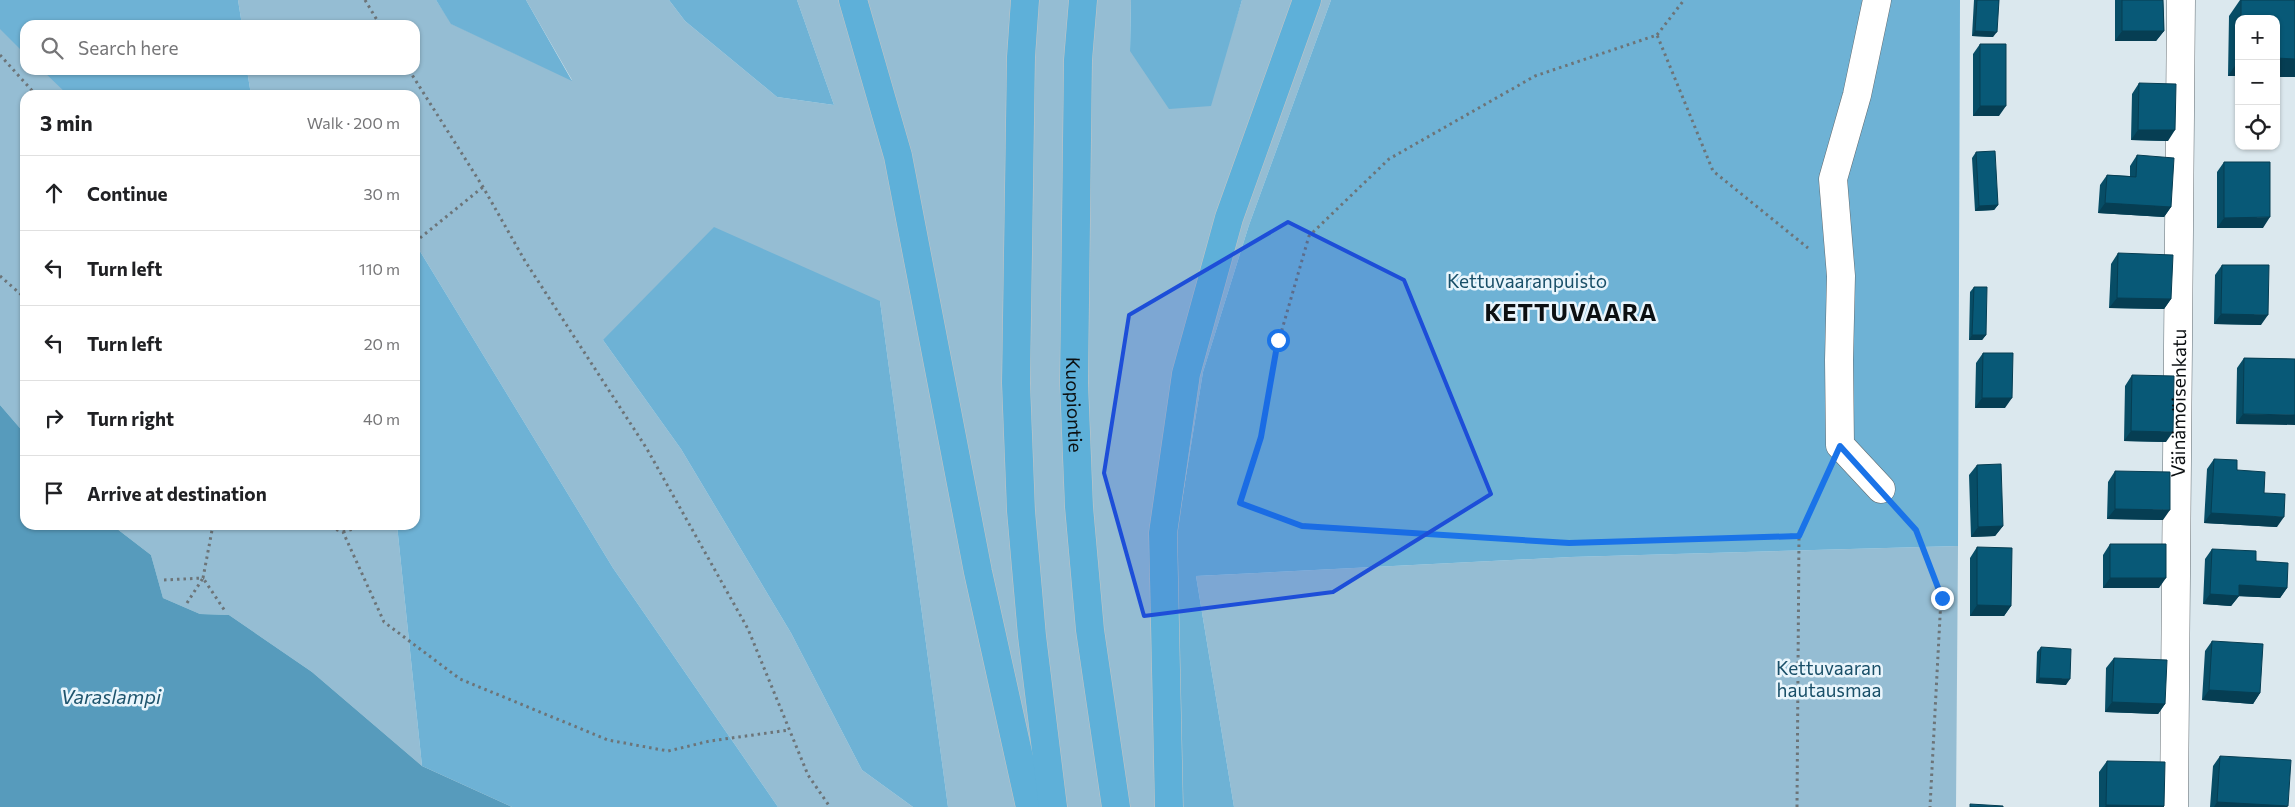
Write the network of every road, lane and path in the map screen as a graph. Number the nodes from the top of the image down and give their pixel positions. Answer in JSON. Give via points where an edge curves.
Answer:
{"nodes":[{"id":1,"x":365,"y":0,"type":"edge"},
{"id":2,"x":853,"y":0,"type":"edge"},
{"id":3,"x":1025,"y":0,"type":"edge"},
{"id":4,"x":1083,"y":0,"type":"edge"},
{"id":5,"x":1307,"y":0,"type":"edge"},
{"id":6,"x":1684,"y":0,"type":"edge"},
{"id":7,"x":1877,"y":0,"type":"edge"},
{"id":8,"x":2181,"y":0,"type":"edge"},
{"id":9,"x":377,"y":20,"type":"edge"},
{"id":10,"x":1657,"y":35,"type":"junction"},
{"id":11,"x":0,"y":55,"type":"edge"},
{"id":12,"x":412,"y":75,"type":"edge"},
{"id":13,"x":32,"y":90,"type":"edge"},
{"id":14,"x":483,"y":187,"type":"junction"},
{"id":15,"x":420,"y":238,"type":"edge"},
{"id":16,"x":0,"y":276,"type":"edge"},
{"id":17,"x":1841,"y":276,"type":"junction"},
{"id":18,"x":20,"y":294,"type":"edge"},
{"id":19,"x":1840,"y":446,"type":"junction"},
{"id":20,"x":1881,"y":489,"type":"joint"},
{"id":21,"x":213,"y":530,"type":"edge"},
{"id":22,"x":338,"y":530,"type":"edge"},
{"id":23,"x":350,"y":530,"type":"edge"},
{"id":24,"x":343,"y":532,"type":"junction"},
{"id":25,"x":1799,"y":536,"type":"junction"},
{"id":26,"x":203,"y":578,"type":"junction"},
{"id":27,"x":164,"y":580,"type":"dead end"},
{"id":28,"x":187,"y":603,"type":"dead end"},
{"id":29,"x":225,"y":611,"type":"dead end"},
{"id":30,"x":789,"y":730,"type":"junction"},
{"id":31,"x":830,"y":807,"type":"edge"},
{"id":32,"x":1030,"y":807,"type":"edge"},
{"id":33,"x":1053,"y":807,"type":"edge"},
{"id":34,"x":1116,"y":807,"type":"edge"},
{"id":35,"x":1169,"y":807,"type":"edge"},
{"id":36,"x":1798,"y":807,"type":"edge"},
{"id":37,"x":1930,"y":807,"type":"edge"},
{"id":38,"x":2174,"y":807,"type":"edge"}],
"edges":[{"from":1,"to":9,"type":"path"},
{"from":2,"to":32,"type":"highway","via":[[898,156],[978,572]]},
{"from":3,"to":33,"type":"highway","via":[[1020,58],[1016,383],[1021,511]]},
{"from":4,"to":34,"type":"highway","name":"Kuopiontie","via":[[1078,60],[1074,383],[1079,507],[1090,630]]},
{"from":5,"to":35,"type":"highway","via":[[1229,218],[1186,374],[1163,533]]},
{"from":6,"to":10,"type":"path"},
{"from":7,"to":17,"type":"street","via":[[1857,95],[1833,179]]},
{"from":8,"to":38,"type":"street","name":"Väinämöisenkatu"},
{"from":10,"to":17,"type":"path","via":[[1713,170]]},
{"from":10,"to":25,"type":"path","via":[[1535,76],[1389,159],[1309,236],[1278,340],[1261,437],[1240,503],[1302,526],[1569,543]]},
{"from":11,"to":13,"type":"path"},
{"from":12,"to":14,"type":"path"},
{"from":14,"to":15,"type":"path"},
{"from":14,"to":30,"type":"path","via":[[525,261],[647,449],[739,612]]},
{"from":16,"to":18,"type":"path"},
{"from":17,"to":19,"type":"street"},
{"from":19,"to":20,"type":"street"},
{"from":19,"to":25,"type":"path"},
{"from":20,"to":37,"type":"path","via":[[1916,530],[1942,598]]},
{"from":21,"to":26,"type":"path"},
{"from":22,"to":24,"type":"path"},
{"from":23,"to":24,"type":"path"},
{"from":24,"to":30,"type":"path","via":[[384,622],[460,679],[608,740],[668,751],[710,741]]},
{"from":25,"to":36,"type":"path"},
{"from":26,"to":27,"type":"path"},
{"from":26,"to":28,"type":"path"},
{"from":26,"to":29,"type":"path"},
{"from":30,"to":31,"type":"path","via":[[808,775]]}]}
